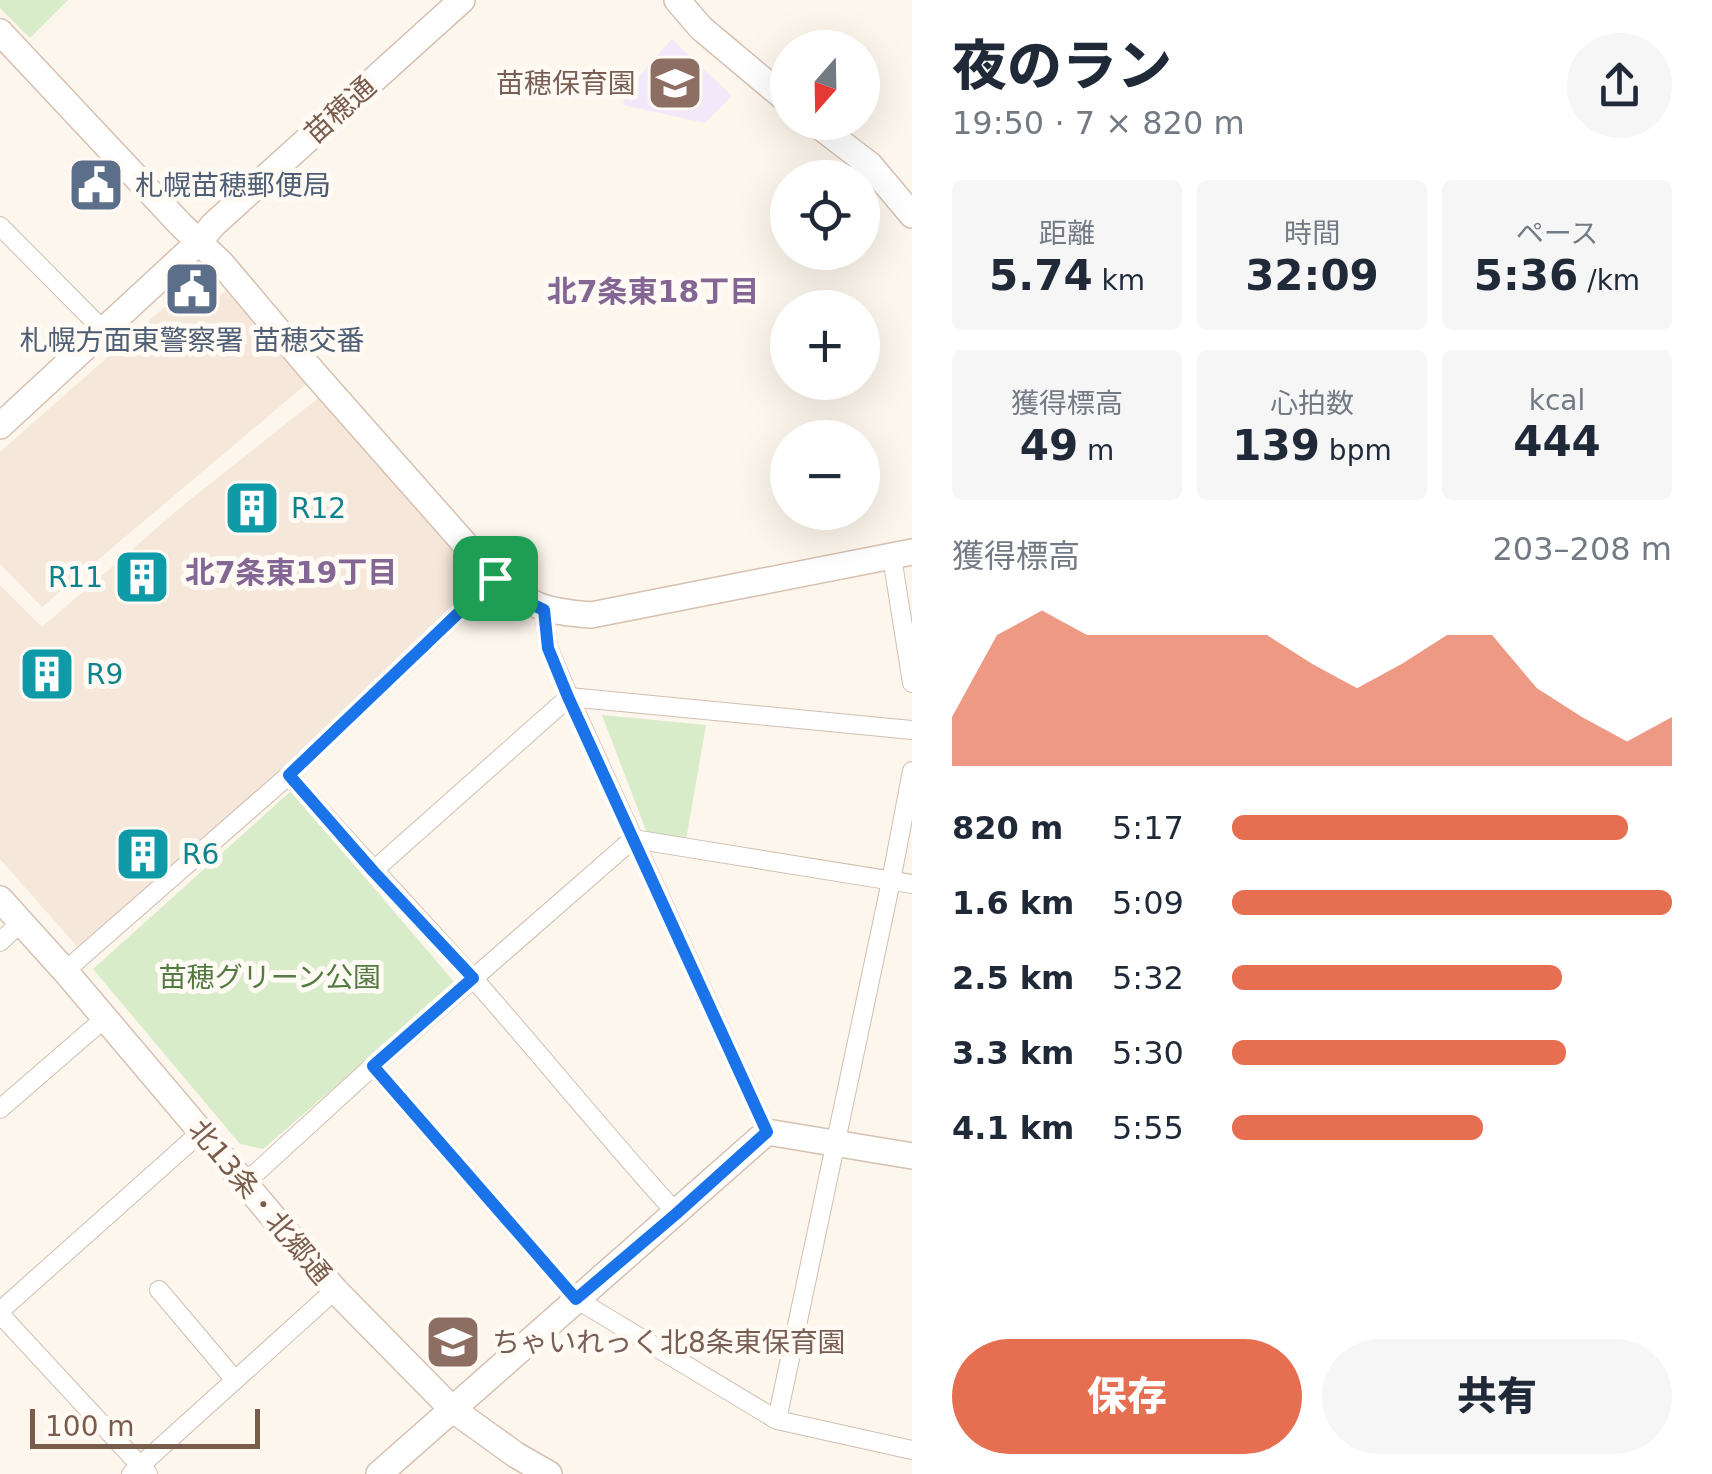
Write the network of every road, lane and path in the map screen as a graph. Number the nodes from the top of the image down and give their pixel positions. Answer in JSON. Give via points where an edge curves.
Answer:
{"nodes":[{"id":1,"x":462,"y":0,"type":"edge"},
{"id":2,"x":677,"y":0,"type":"edge"},
{"id":3,"x":0,"y":32,"type":"edge"},
{"id":4,"x":770,"y":87,"type":"edge"},
{"id":5,"x":837,"y":140,"type":"edge"},
{"id":6,"x":912,"y":215,"type":"edge"},
{"id":7,"x":0,"y":226,"type":"edge"},
{"id":8,"x":200,"y":241,"type":"junction"},
{"id":9,"x":102,"y":330,"type":"junction"},
{"id":10,"x":3,"y":416,"type":"edge"},
{"id":11,"x":902,"y":555,"type":"edge"},
{"id":12,"x":495,"y":578,"type":"junction"},
{"id":13,"x":544,"y":610,"type":"junction"},
{"id":14,"x":912,"y":683,"type":"edge"},
{"id":15,"x":568,"y":697,"type":"junction"},
{"id":16,"x":912,"y":730,"type":"edge"},
{"id":17,"x":912,"y":771,"type":"edge"},
{"id":18,"x":289,"y":775,"type":"junction"},
{"id":19,"x":633,"y":838,"type":"junction"},
{"id":20,"x":373,"y":871,"type":"junction"},
{"id":21,"x":891,"y":881,"type":"junction"},
{"id":22,"x":912,"y":884,"type":"edge"},
{"id":23,"x":0,"y":898,"type":"edge"},
{"id":24,"x":21,"y":922,"type":"junction"},
{"id":25,"x":0,"y":942,"type":"edge"},
{"id":26,"x":65,"y":971,"type":"junction"},
{"id":27,"x":473,"y":978,"type":"junction"},
{"id":28,"x":104,"y":1019,"type":"junction"},
{"id":29,"x":373,"y":1066,"type":"junction"},
{"id":30,"x":0,"y":1109,"type":"edge"},
{"id":31,"x":201,"y":1132,"type":"junction"},
{"id":32,"x":767,"y":1132,"type":"junction"},
{"id":33,"x":836,"y":1144,"type":"junction"},
{"id":34,"x":912,"y":1156,"type":"edge"},
{"id":35,"x":245,"y":1184,"type":"junction"},
{"id":36,"x":676,"y":1214,"type":"junction"},
{"id":37,"x":159,"y":1290,"type":"dead end"},
{"id":38,"x":334,"y":1290,"type":"junction"},
{"id":39,"x":576,"y":1299,"type":"junction"},
{"id":40,"x":0,"y":1313,"type":"edge"},
{"id":41,"x":235,"y":1380,"type":"junction"},
{"id":42,"x":452,"y":1409,"type":"junction"},
{"id":43,"x":778,"y":1420,"type":"junction"},
{"id":44,"x":912,"y":1450,"type":"edge"},
{"id":45,"x":140,"y":1471,"type":"edge"},
{"id":46,"x":379,"y":1474,"type":"edge"},
{"id":47,"x":550,"y":1474,"type":"edge"}],
"edges":[{"from":1,"to":8,"type":"street","name":"苗穂通"},
{"from":2,"to":4,"type":"street"},
{"from":3,"to":8,"type":"street"},
{"from":5,"to":6,"type":"street","via":[[870,165]]},
{"from":7,"to":9,"type":"street"},
{"from":8,"to":9,"type":"street","name":"苗穂通"},
{"from":8,"to":12,"type":"street"},
{"from":9,"to":10,"type":"street","name":"苗穂通"},
{"from":11,"to":13,"type":"street","via":[[591,614]]},
{"from":11,"to":14,"type":"street"},
{"from":12,"to":13,"type":"street"},
{"from":12,"to":18,"type":"street"},
{"from":13,"to":15,"type":"street","via":[[548,648]]},
{"from":15,"to":16,"type":"street"},
{"from":15,"to":19,"type":"street"},
{"from":15,"to":20,"type":"street"},
{"from":17,"to":21,"type":"street"},
{"from":18,"to":20,"type":"street"},
{"from":18,"to":26,"type":"street"},
{"from":19,"to":21,"type":"street"},
{"from":19,"to":27,"type":"street"},
{"from":19,"to":32,"type":"street"},
{"from":20,"to":27,"type":"street"},
{"from":21,"to":22,"type":"street"},
{"from":21,"to":33,"type":"street"},
{"from":23,"to":24,"type":"street","name":"北13条・北郷通"},
{"from":24,"to":25,"type":"street"},
{"from":24,"to":26,"type":"street","name":"北13条・北郷通"},
{"from":26,"to":28,"type":"street","name":"北13条・北郷通"},
{"from":27,"to":29,"type":"street"},
{"from":27,"to":36,"type":"street"},
{"from":28,"to":30,"type":"street"},
{"from":28,"to":31,"type":"street","name":"北13条・北郷通"},
{"from":29,"to":35,"type":"street"},
{"from":29,"to":39,"type":"street"},
{"from":31,"to":35,"type":"street","name":"北13条・北郷通"},
{"from":31,"to":40,"type":"street"},
{"from":32,"to":33,"type":"street"},
{"from":32,"to":36,"type":"street"},
{"from":33,"to":34,"type":"street"},
{"from":33,"to":43,"type":"street"},
{"from":35,"to":38,"type":"street","name":"北13条・北郷通"},
{"from":36,"to":39,"type":"street"},
{"from":37,"to":41,"type":"street"},
{"from":38,"to":41,"type":"street"},
{"from":38,"to":42,"type":"street","name":"北13条・北郷通"},
{"from":39,"to":42,"type":"street"},
{"from":39,"to":43,"type":"street"},
{"from":40,"to":45,"type":"street"},
{"from":41,"to":45,"type":"street"},
{"from":42,"to":46,"type":"street"},
{"from":42,"to":47,"type":"street","name":"北13条・北郷通"},
{"from":43,"to":44,"type":"street"}]}
